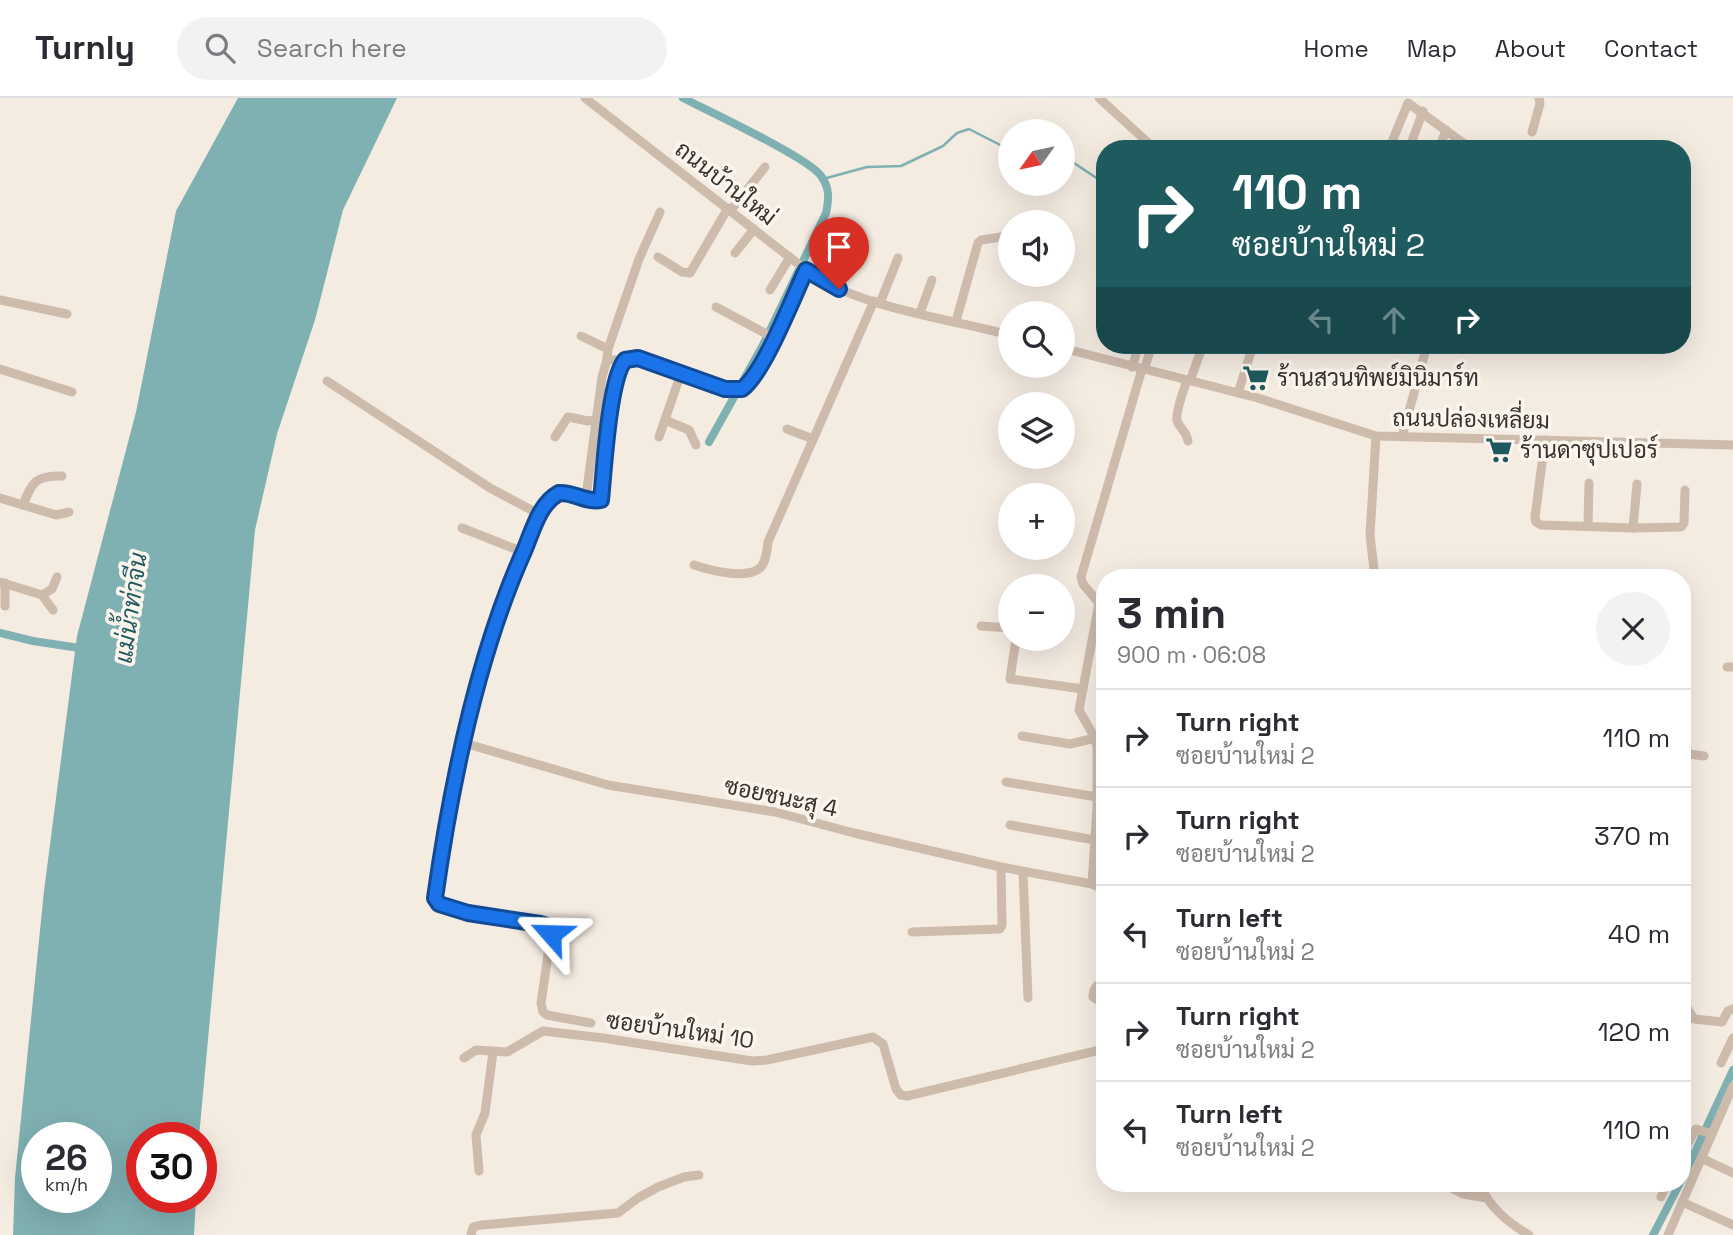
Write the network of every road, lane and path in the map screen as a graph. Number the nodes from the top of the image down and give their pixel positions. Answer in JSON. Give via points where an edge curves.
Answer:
{"nodes":[{"id":1,"x":585,"y":98,"type":"edge"},
{"id":2,"x":1100,"y":98,"type":"edge"},
{"id":3,"x":1539,"y":98,"type":"edge"},
{"id":4,"x":1423,"y":111,"type":"junction"},
{"id":5,"x":1446,"y":130,"type":"junction"},
{"id":6,"x":1532,"y":132,"type":"dead end"},
{"id":7,"x":1146,"y":140,"type":"edge"},
{"id":8,"x":1393,"y":140,"type":"edge"},
{"id":9,"x":1412,"y":140,"type":"edge"},
{"id":10,"x":1442,"y":140,"type":"edge"},
{"id":11,"x":1458,"y":140,"type":"edge"},
{"id":12,"x":765,"y":167,"type":"dead end"},
{"id":13,"x":729,"y":209,"type":"junction"},
{"id":14,"x":660,"y":212,"type":"dead end"},
{"id":15,"x":754,"y":229,"type":"junction"},
{"id":16,"x":998,"y":237,"type":"edge"},
{"id":17,"x":829,"y":241,"type":"dead end"},
{"id":18,"x":735,"y":253,"type":"dead end"},
{"id":19,"x":658,"y":257,"type":"dead end"},
{"id":20,"x":790,"y":257,"type":"junction"},
{"id":21,"x":898,"y":258,"type":"dead end"},
{"id":22,"x":809,"y":272,"type":"junction"},
{"id":23,"x":932,"y":280,"type":"dead end"},
{"id":24,"x":770,"y":290,"type":"dead end"},
{"id":25,"x":0,"y":300,"type":"edge"},
{"id":26,"x":877,"y":302,"type":"junction"},
{"id":27,"x":716,"y":307,"type":"dead end"},
{"id":28,"x":920,"y":313,"type":"junction"},
{"id":29,"x":68,"y":314,"type":"dead end"},
{"id":30,"x":956,"y":321,"type":"junction"},
{"id":31,"x":998,"y":332,"type":"edge"},
{"id":32,"x":581,"y":336,"type":"dead end"},
{"id":33,"x":774,"y":338,"type":"junction"},
{"id":34,"x":608,"y":349,"type":"junction"},
{"id":35,"x":1075,"y":351,"type":"edge"},
{"id":36,"x":1139,"y":354,"type":"edge"},
{"id":37,"x":1147,"y":354,"type":"edge"},
{"id":38,"x":1199,"y":354,"type":"edge"},
{"id":39,"x":1250,"y":354,"type":"edge"},
{"id":40,"x":1425,"y":354,"type":"edge"},
{"id":41,"x":607,"y":360,"type":"junction"},
{"id":42,"x":625,"y":360,"type":"junction"},
{"id":43,"x":1139,"y":368,"type":"junction"},
{"id":44,"x":0,"y":369,"type":"edge"},
{"id":45,"x":681,"y":373,"type":"junction"},
{"id":46,"x":327,"y":381,"type":"dead end"},
{"id":47,"x":1188,"y":381,"type":"junction"},
{"id":48,"x":72,"y":392,"type":"dead end"},
{"id":49,"x":1238,"y":393,"type":"junction"},
{"id":50,"x":596,"y":420,"type":"junction"},
{"id":51,"x":665,"y":420,"type":"junction"},
{"id":52,"x":787,"y":429,"type":"dead end"},
{"id":53,"x":1376,"y":436,"type":"junction"},
{"id":54,"x":555,"y":437,"type":"dead end"},
{"id":55,"x":1402,"y":437,"type":"junction"},
{"id":56,"x":659,"y":438,"type":"dead end"},
{"id":57,"x":813,"y":439,"type":"junction"},
{"id":58,"x":1545,"y":440,"type":"junction"},
{"id":59,"x":1188,"y":441,"type":"dead end"},
{"id":60,"x":696,"y":445,"type":"dead end"},
{"id":61,"x":1733,"y":445,"type":"edge"},
{"id":62,"x":62,"y":476,"type":"dead end"},
{"id":63,"x":1589,"y":483,"type":"dead end"},
{"id":64,"x":1637,"y":484,"type":"dead end"},
{"id":65,"x":587,"y":489,"type":"dead end"},
{"id":66,"x":1685,"y":490,"type":"dead end"},
{"id":67,"x":0,"y":498,"type":"edge"},
{"id":68,"x":23,"y":505,"type":"junction"},
{"id":69,"x":69,"y":512,"type":"dead end"},
{"id":70,"x":540,"y":514,"type":"junction"},
{"id":71,"x":1588,"y":526,"type":"junction"},
{"id":72,"x":462,"y":528,"type":"dead end"},
{"id":73,"x":1633,"y":528,"type":"junction"},
{"id":74,"x":523,"y":552,"type":"junction"},
{"id":75,"x":694,"y":565,"type":"dead end"},
{"id":76,"x":1374,"y":569,"type":"edge"},
{"id":77,"x":57,"y":577,"type":"dead end"},
{"id":78,"x":2,"y":582,"type":"edge"},
{"id":79,"x":41,"y":595,"type":"junction"},
{"id":80,"x":1096,"y":599,"type":"edge"},
{"id":81,"x":5,"y":606,"type":"dead end"},
{"id":82,"x":53,"y":610,"type":"dead end"},
{"id":83,"x":981,"y":626,"type":"dead end"},
{"id":84,"x":998,"y":627,"type":"edge"},
{"id":85,"x":1096,"y":642,"type":"edge"},
{"id":86,"x":1014,"y":651,"type":"edge"},
{"id":87,"x":1083,"y":689,"type":"junction"},
{"id":88,"x":1022,"y":736,"type":"dead end"},
{"id":89,"x":1095,"y":738,"type":"junction"},
{"id":90,"x":1096,"y":742,"type":"edge"},
{"id":91,"x":464,"y":743,"type":"junction"},
{"id":92,"x":1691,"y":754,"type":"edge"},
{"id":93,"x":1704,"y":756,"type":"dead end"},
{"id":94,"x":1006,"y":782,"type":"dead end"},
{"id":95,"x":1096,"y":797,"type":"edge"},
{"id":96,"x":1096,"y":818,"type":"edge"},
{"id":97,"x":1010,"y":825,"type":"dead end"},
{"id":98,"x":1095,"y":840,"type":"junction"},
{"id":99,"x":1001,"y":867,"type":"junction"},
{"id":100,"x":1023,"y":872,"type":"junction"},
{"id":101,"x":1091,"y":884,"type":"junction"},
{"id":102,"x":1096,"y":886,"type":"edge"},
{"id":103,"x":912,"y":932,"type":"dead end"},
{"id":104,"x":1028,"y":998,"type":"dead end"},
{"id":105,"x":1733,"y":1009,"type":"edge"},
{"id":106,"x":1691,"y":1014,"type":"edge"},
{"id":107,"x":590,"y":1023,"type":"dead end"},
{"id":108,"x":1733,"y":1038,"type":"edge"},
{"id":109,"x":1096,"y":1051,"type":"edge"},
{"id":110,"x":493,"y":1052,"type":"junction"},
{"id":111,"x":464,"y":1058,"type":"dead end"},
{"id":112,"x":1721,"y":1063,"type":"dead end"},
{"id":113,"x":1732,"y":1092,"type":"edge"},
{"id":114,"x":1706,"y":1131,"type":"junction"},
{"id":115,"x":1691,"y":1135,"type":"edge"},
{"id":116,"x":1701,"y":1158,"type":"junction"},
{"id":117,"x":479,"y":1171,"type":"dead end"},
{"id":118,"x":1733,"y":1173,"type":"edge"},
{"id":119,"x":699,"y":1175,"type":"dead end"},
{"id":120,"x":1691,"y":1181,"type":"edge"},
{"id":121,"x":1459,"y":1192,"type":"edge"},
{"id":122,"x":1484,"y":1192,"type":"edge"},
{"id":123,"x":1664,"y":1192,"type":"edge"},
{"id":124,"x":1686,"y":1192,"type":"edge"},
{"id":125,"x":1661,"y":1197,"type":"dead end"},
{"id":126,"x":1487,"y":1198,"type":"junction"},
{"id":127,"x":1682,"y":1202,"type":"junction"},
{"id":128,"x":1733,"y":1225,"type":"edge"},
{"id":129,"x":471,"y":1235,"type":"edge"},
{"id":130,"x":1528,"y":1235,"type":"edge"},
{"id":131,"x":1668,"y":1235,"type":"edge"}],
"edges":[{"from":1,"to":13,"type":"street","name":"ถนนบ้านใหม่"},
{"from":2,"to":7,"type":"street"},
{"from":3,"to":6,"type":"street"},
{"from":4,"to":5,"type":"street"},
{"from":4,"to":8,"type":"street","via":[[1407,104]]},
{"from":4,"to":9,"type":"street"},
{"from":5,"to":10,"type":"street"},
{"from":5,"to":11,"type":"street"},
{"from":12,"to":13,"type":"street"},
{"from":13,"to":15,"type":"street","name":"ถนนบ้านใหม่"},
{"from":13,"to":19,"type":"street","via":[[690,273]]},
{"from":14,"to":34,"type":"street"},
{"from":15,"to":18,"type":"street"},
{"from":15,"to":20,"type":"street","name":"ถนนบ้านใหม่"},
{"from":16,"to":30,"type":"street","via":[[978,243]]},
{"from":17,"to":22,"type":"street"},
{"from":20,"to":22,"type":"street","name":"ถนนบ้านใหม่"},
{"from":20,"to":24,"type":"street"},
{"from":21,"to":26,"type":"street"},
{"from":22,"to":26,"type":"street","name":"ถนนบ้านใหม่"},
{"from":22,"to":33,"type":"street"},
{"from":23,"to":28,"type":"street"},
{"from":25,"to":29,"type":"street"},
{"from":26,"to":28,"type":"street","name":"ถนนบ้านใหม่"},
{"from":26,"to":57,"type":"street"},
{"from":27,"to":33,"type":"street"},
{"from":28,"to":30,"type":"street","name":"ถนนบ้านใหม่"},
{"from":30,"to":31,"type":"street","name":"ถนนบ้านใหม่"},
{"from":32,"to":34,"type":"street"},
{"from":33,"to":45,"type":"street","via":[[742,389],[725,389]]},
{"from":34,"to":41,"type":"street"},
{"from":35,"to":43,"type":"street"},
{"from":36,"to":43,"type":"street"},
{"from":37,"to":43,"type":"street"},
{"from":38,"to":47,"type":"street"},
{"from":39,"to":49,"type":"street"},
{"from":40,"to":55,"type":"street"},
{"from":41,"to":42,"type":"street"},
{"from":41,"to":50,"type":"street"},
{"from":42,"to":45,"type":"street","via":[[638,358]]},
{"from":42,"to":70,"type":"street","via":[[619,369],[608,427],[601,500],[555,495]]},
{"from":43,"to":47,"type":"street"},
{"from":43,"to":80,"type":"street","via":[[1082,573],[1083,584]]},
{"from":44,"to":48,"type":"street"},
{"from":45,"to":51,"type":"street"},
{"from":46,"to":70,"type":"street","via":[[490,488]]},
{"from":47,"to":49,"type":"street"},
{"from":47,"to":59,"type":"street","via":[[1177,417]]},
{"from":49,"to":53,"type":"street"},
{"from":50,"to":54,"type":"street","via":[[568,417]]},
{"from":50,"to":65,"type":"street"},
{"from":51,"to":56,"type":"street"},
{"from":51,"to":60,"type":"street","via":[[689,430]]},
{"from":52,"to":57,"type":"street"},
{"from":53,"to":55,"type":"street","name":"ถนนปล่องเหลี่ยม"},
{"from":53,"to":76,"type":"street","via":[[1370,535]]},
{"from":55,"to":58,"type":"street","name":"ถนนปล่องเหลี่ยม"},
{"from":57,"to":75,"type":"street","via":[[759,569],[723,573]]},
{"from":58,"to":61,"type":"street","name":"ถนนปล่องเหลี่ยม"},
{"from":58,"to":71,"type":"street","via":[[1536,522]]},
{"from":62,"to":68,"type":"street","via":[[34,482]]},
{"from":63,"to":71,"type":"street"},
{"from":64,"to":73,"type":"street"},
{"from":66,"to":73,"type":"street","via":[[1681,527]]},
{"from":67,"to":68,"type":"street"},
{"from":68,"to":69,"type":"street","via":[[56,515]]},
{"from":70,"to":74,"type":"street"},
{"from":71,"to":73,"type":"street"},
{"from":72,"to":74,"type":"street"},
{"from":74,"to":91,"type":"street","via":[[490,642]]},
{"from":77,"to":79,"type":"street","via":[[52,589]]},
{"from":78,"to":79,"type":"street"},
{"from":78,"to":81,"type":"street"},
{"from":79,"to":82,"type":"street"},
{"from":83,"to":84,"type":"street"},
{"from":85,"to":87,"type":"street"},
{"from":86,"to":87,"type":"street","via":[[1010,679]]},
{"from":87,"to":89,"type":"street","via":[[1080,715]]},
{"from":88,"to":89,"type":"street","via":[[1062,744]]},
{"from":89,"to":90,"type":"street"},
{"from":91,"to":99,"type":"street","name":"ซอยชนะสุ 4","via":[[608,785],[775,812]]},
{"from":91,"to":107,"type":"street","via":[[443,841],[436,901],[468,913],[547,926],[551,934],[543,1012]]},
{"from":92,"to":93,"type":"street"},
{"from":94,"to":95,"type":"street"},
{"from":96,"to":98,"type":"street"},
{"from":97,"to":98,"type":"street"},
{"from":98,"to":101,"type":"street"},
{"from":99,"to":100,"type":"street","name":"ซอยชนะสุ 4"},
{"from":99,"to":103,"type":"street","via":[[1000,929]]},
{"from":100,"to":101,"type":"street","name":"ซอยชนะสุ 4"},
{"from":100,"to":104,"type":"street"},
{"from":101,"to":102,"type":"street","name":"ซอยชนะสุ 4"},
{"from":105,"to":106,"type":"street","via":[[1722,1022],[1694,1019]]},
{"from":108,"to":112,"type":"street"},
{"from":109,"to":110,"type":"street","name":"ซอยบ้านใหม่ 10","via":[[907,1096],[896,1089],[883,1044],[873,1037],[752,1061],[543,1031],[513,1049]]},
{"from":110,"to":111,"type":"street","name":"ซอยบ้านใหม่ 10","via":[[476,1050]]},
{"from":110,"to":117,"type":"street","via":[[485,1113],[476,1135]]},
{"from":113,"to":114,"type":"street"},
{"from":114,"to":115,"type":"street"},
{"from":114,"to":116,"type":"street"},
{"from":116,"to":118,"type":"street"},
{"from":116,"to":120,"type":"street"},
{"from":119,"to":129,"type":"street","via":[[658,1187],[618,1213],[481,1225],[473,1227]]},
{"from":121,"to":126,"type":"street"},
{"from":122,"to":126,"type":"street"},
{"from":123,"to":125,"type":"street"},
{"from":124,"to":127,"type":"street"},
{"from":126,"to":130,"type":"street","via":[[1508,1222]]},
{"from":127,"to":128,"type":"street"},
{"from":127,"to":131,"type":"street"}]}
